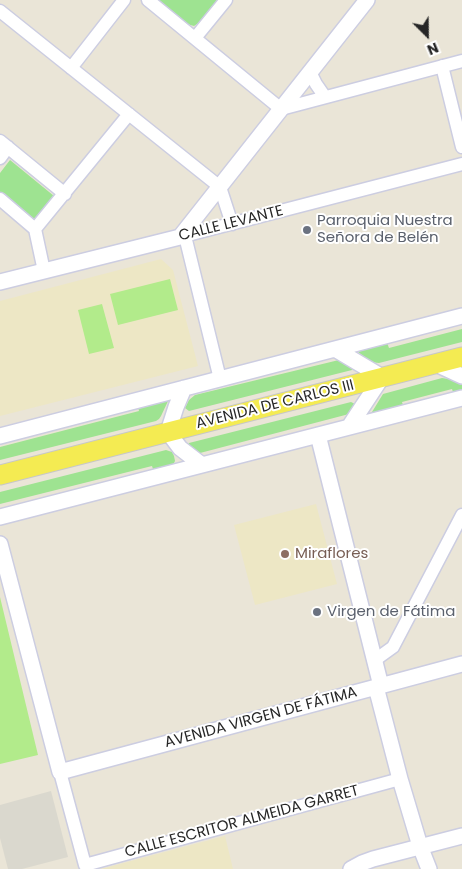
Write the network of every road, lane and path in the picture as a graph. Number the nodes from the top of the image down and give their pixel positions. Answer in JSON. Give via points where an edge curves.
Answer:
{"nodes":[{"id":1,"x":124,"y":0,"type":"edge"},
{"id":2,"x":148,"y":0,"type":"edge"},
{"id":3,"x":226,"y":0,"type":"edge"},
{"id":4,"x":367,"y":0,"type":"edge"},
{"id":5,"x":0,"y":11,"type":"edge"},
{"id":6,"x":195,"y":38,"type":"junction"},
{"id":7,"x":462,"y":61,"type":"edge"},
{"id":8,"x":442,"y":66,"type":"junction"},
{"id":9,"x":71,"y":68,"type":"junction"},
{"id":10,"x":312,"y":69,"type":"junction"},
{"id":11,"x":325,"y":97,"type":"junction"},
{"id":12,"x":282,"y":109,"type":"junction"},
{"id":13,"x":129,"y":114,"type":"junction"},
{"id":14,"x":462,"y":147,"type":"edge"},
{"id":15,"x":3,"y":149,"type":"edge"},
{"id":16,"x":462,"y":164,"type":"edge"},
{"id":17,"x":220,"y":187,"type":"junction"},
{"id":18,"x":65,"y":194,"type":"junction"},
{"id":19,"x":0,"y":199,"type":"edge"},
{"id":20,"x":232,"y":224,"type":"junction"},
{"id":21,"x":35,"y":229,"type":"junction"},
{"id":22,"x":183,"y":236,"type":"junction"},
{"id":23,"x":44,"y":271,"type":"junction"},
{"id":24,"x":0,"y":282,"type":"edge"},
{"id":25,"x":462,"y":316,"type":"edge"},
{"id":26,"x":335,"y":349,"type":"junction"},
{"id":27,"x":462,"y":357,"type":"edge"},
{"id":28,"x":436,"y":364,"type":"junction"},
{"id":29,"x":462,"y":376,"type":"edge"},
{"id":30,"x":382,"y":377,"type":"junction"},
{"id":31,"x":220,"y":379,"type":"junction"},
{"id":32,"x":184,"y":388,"type":"junction"},
{"id":33,"x":462,"y":398,"type":"edge"},
{"id":34,"x":349,"y":427,"type":"junction"},
{"id":35,"x":168,"y":432,"type":"junction"},
{"id":36,"x":318,"y":435,"type":"junction"},
{"id":37,"x":0,"y":436,"type":"edge"},
{"id":38,"x":202,"y":465,"type":"junction"},
{"id":39,"x":0,"y":475,"type":"edge"},
{"id":40,"x":462,"y":515,"type":"edge"},
{"id":41,"x":0,"y":518,"type":"edge"},
{"id":42,"x":0,"y":544,"type":"edge"},
{"id":43,"x":375,"y":660,"type":"junction"},
{"id":44,"x":462,"y":664,"type":"edge"},
{"id":45,"x":378,"y":687,"type":"junction"},
{"id":46,"x":60,"y":772,"type":"junction"},
{"id":47,"x":400,"y":779,"type":"junction"},
{"id":48,"x":462,"y":836,"type":"edge"},
{"id":49,"x":420,"y":846,"type":"junction"},
{"id":50,"x":351,"y":869,"type":"edge"},
{"id":51,"x":429,"y":869,"type":"edge"}],
"edges":[{"from":1,"to":9,"type":"street"},
{"from":2,"to":6,"type":"street"},
{"from":3,"to":6,"type":"street"},
{"from":4,"to":10,"type":"street"},
{"from":5,"to":9,"type":"street"},
{"from":6,"to":12,"type":"street"},
{"from":7,"to":8,"type":"street"},
{"from":8,"to":11,"type":"street"},
{"from":8,"to":14,"type":"street"},
{"from":9,"to":13,"type":"street"},
{"from":10,"to":11,"type":"street","via":[[312,76]]},
{"from":10,"to":12,"type":"street"},
{"from":11,"to":12,"type":"street"},
{"from":12,"to":17,"type":"street"},
{"from":13,"to":17,"type":"street"},
{"from":13,"to":18,"type":"street"},
{"from":15,"to":18,"type":"street"},
{"from":16,"to":20,"type":"street","name":"CALLE LEVANTE"},
{"from":17,"to":20,"type":"street"},
{"from":17,"to":22,"type":"street"},
{"from":18,"to":21,"type":"street"},
{"from":19,"to":21,"type":"street"},
{"from":20,"to":22,"type":"street","name":"CALLE LEVANTE"},
{"from":21,"to":23,"type":"street"},
{"from":22,"to":23,"type":"street","name":"CALLE LEVANTE"},
{"from":22,"to":31,"type":"street"},
{"from":23,"to":24,"type":"street","name":"CALLE LEVANTE"},
{"from":25,"to":26,"type":"street"},
{"from":26,"to":30,"type":"street","name":"AVENIDA DE CARLOS III"},
{"from":26,"to":31,"type":"street"},
{"from":27,"to":28,"type":"main road","name":"AVENIDA DE CARLOS III"},
{"from":28,"to":29,"type":"street"},
{"from":28,"to":30,"type":"main road","name":"AVENIDA DE CARLOS III"},
{"from":30,"to":34,"type":"street","name":"AVENIDA DE CARLOS III"},
{"from":30,"to":35,"type":"main road","name":"AVENIDA DE CARLOS III"},
{"from":31,"to":32,"type":"street"},
{"from":32,"to":35,"type":"street","name":"AVENIDA DE CARLOS III"},
{"from":32,"to":37,"type":"street"},
{"from":33,"to":34,"type":"street"},
{"from":34,"to":36,"type":"street"},
{"from":35,"to":38,"type":"street","via":[[180,448]]},
{"from":35,"to":39,"type":"main road","name":"AVENIDA DE CARLOS III"},
{"from":36,"to":38,"type":"street"},
{"from":36,"to":43,"type":"street"},
{"from":38,"to":41,"type":"street"},
{"from":40,"to":43,"type":"street","via":[[393,647]]},
{"from":42,"to":46,"type":"street"},
{"from":43,"to":45,"type":"street"},
{"from":44,"to":45,"type":"street","name":"AVENIDA VIRGEN DE FÁTIMA"},
{"from":45,"to":46,"type":"street","name":"AVENIDA VIRGEN DE FÁTIMA"},
{"from":45,"to":47,"type":"street"},
{"from":46,"to":47,"type":"street","name":"CALLE ESCRITOR ALMEIDA GARRET","via":[[84,865]]},
{"from":47,"to":49,"type":"street"},
{"from":48,"to":49,"type":"street"},
{"from":49,"to":50,"type":"street","via":[[373,859]]},
{"from":49,"to":51,"type":"street"}]}
